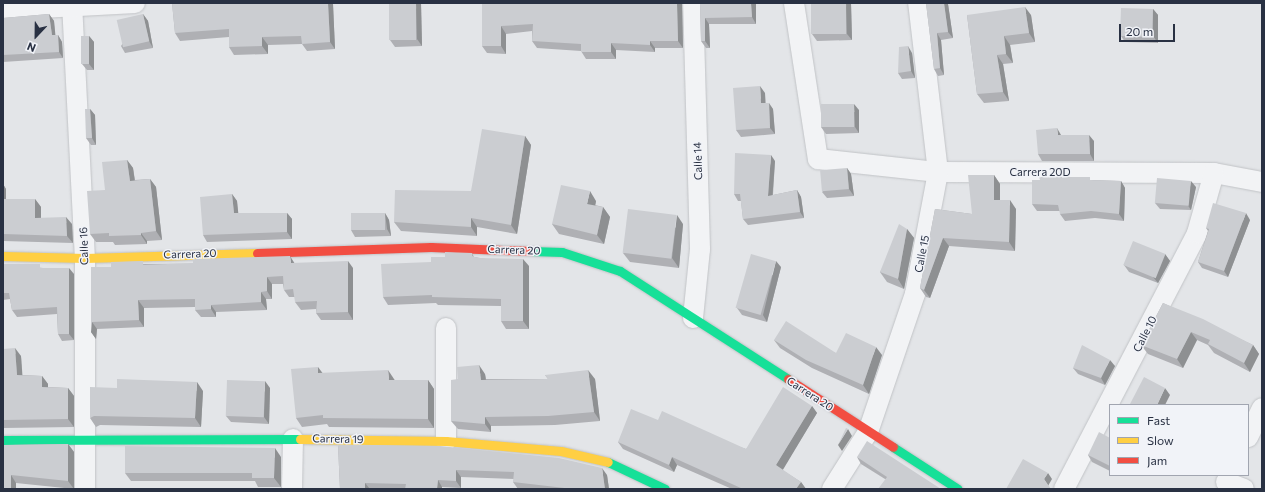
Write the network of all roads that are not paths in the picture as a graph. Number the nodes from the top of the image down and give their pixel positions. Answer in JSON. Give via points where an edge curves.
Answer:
{"nodes":[{"id":1,"x":135,"y":3,"type":"edge"},
{"id":2,"x":693,"y":3,"type":"edge"},
{"id":3,"x":794,"y":3,"type":"edge"},
{"id":4,"x":918,"y":3,"type":"edge"},
{"id":5,"x":72,"y":5,"type":"edge"},
{"id":6,"x":3,"y":10,"type":"edge"},
{"id":7,"x":938,"y":172,"type":"junction"},
{"id":8,"x":1214,"y":173,"type":"junction"},
{"id":9,"x":1262,"y":182,"type":"edge"},
{"id":10,"x":3,"y":256,"type":"edge"},
{"id":11,"x":85,"y":258,"type":"junction"},
{"id":12,"x":693,"y":318,"type":"junction"},
{"id":13,"x":446,"y":328,"type":"dead end"},
{"id":14,"x":1262,"y":408,"type":"edge"},
{"id":15,"x":868,"y":432,"type":"junction"},
{"id":16,"x":1249,"y":435,"type":"edge"},
{"id":17,"x":86,"y":439,"type":"junction"},
{"id":18,"x":293,"y":439,"type":"junction"},
{"id":19,"x":3,"y":440,"type":"edge"},
{"id":20,"x":446,"y":441,"type":"junction"},
{"id":21,"x":85,"y":489,"type":"edge"},
{"id":22,"x":292,"y":489,"type":"edge"},
{"id":23,"x":665,"y":489,"type":"edge"},
{"id":24,"x":832,"y":489,"type":"edge"},
{"id":25,"x":958,"y":489,"type":"edge"},
{"id":26,"x":1064,"y":489,"type":"edge"}],
"edges":[{"from":1,"to":5,"type":"street"},
{"from":2,"to":12,"type":"street","name":"Calle 14","via":[[700,249]]},
{"from":3,"to":7,"type":"street","name":"Carrera 20D","via":[[818,159]]},
{"from":4,"to":7,"type":"street","name":"Calle 15"},
{"from":5,"to":6,"type":"street"},
{"from":5,"to":11,"type":"street","name":"Calle 16"},
{"from":7,"to":8,"type":"street","name":"Carrera 20D"},
{"from":7,"to":15,"type":"street","name":"Calle 15","via":[[915,294]]},
{"from":8,"to":9,"type":"street","name":"Carrera 20D"},
{"from":8,"to":26,"type":"street","name":"Calle 10","via":[[1197,233]]},
{"from":10,"to":11,"type":"street","name":"Carrera 20"},
{"from":11,"to":12,"type":"street","name":"Carrera 20","via":[[431,247],[562,252],[620,270]]},
{"from":11,"to":17,"type":"street","name":"Calle 16"},
{"from":12,"to":15,"type":"street","name":"Carrera 20"},
{"from":13,"to":20,"type":"street"},
{"from":14,"to":16,"type":"street"},
{"from":15,"to":24,"type":"street","name":"Calle 15"},
{"from":15,"to":25,"type":"street","name":"Carrera 20"},
{"from":17,"to":18,"type":"street","name":"Carrera 19"},
{"from":17,"to":19,"type":"street","name":"Carrera 19"},
{"from":17,"to":21,"type":"street","name":"Calle 16"},
{"from":18,"to":20,"type":"street","name":"Carrera 19"},
{"from":18,"to":22,"type":"street"},
{"from":20,"to":23,"type":"street","name":"Carrera 19","via":[[561,451],[611,463]]}]}
